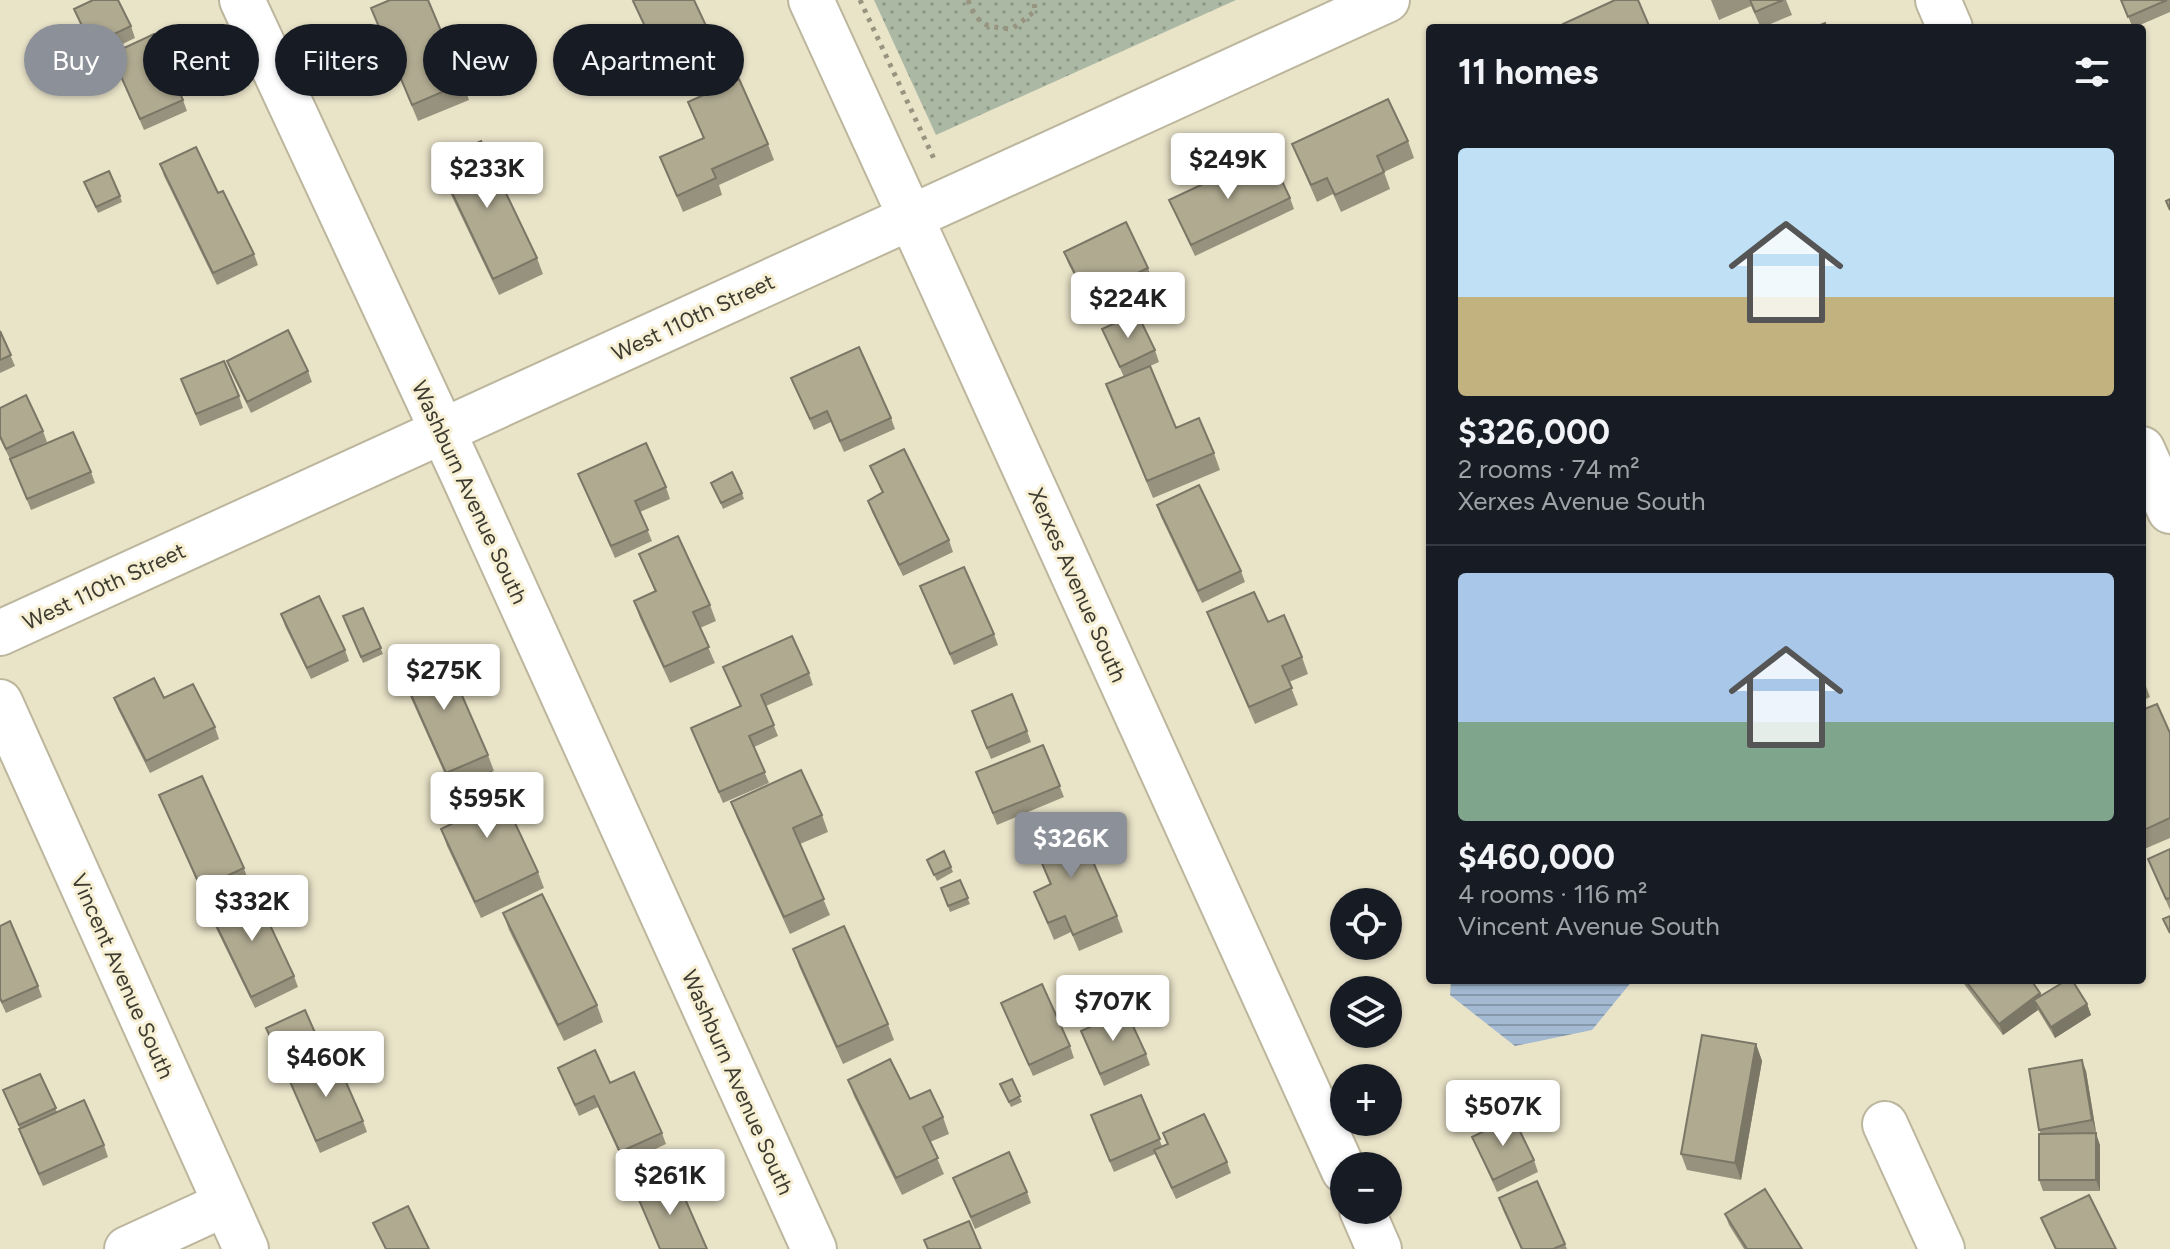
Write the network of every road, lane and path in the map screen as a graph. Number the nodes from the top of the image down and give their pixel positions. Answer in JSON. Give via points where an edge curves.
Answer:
{"nodes":[{"id":1,"x":242,"y":0,"type":"edge"},
{"id":2,"x":811,"y":0,"type":"edge"},
{"id":3,"x":860,"y":0,"type":"edge"},
{"id":4,"x":968,"y":0,"type":"edge"},
{"id":5,"x":1034,"y":0,"type":"edge"},
{"id":6,"x":1387,"y":0,"type":"edge"},
{"id":7,"x":1938,"y":0,"type":"edge"},
{"id":8,"x":1351,"y":9,"type":"edge"},
{"id":9,"x":1948,"y":24,"type":"edge"},
{"id":10,"x":935,"y":161,"type":"dead end"},
{"id":11,"x":911,"y":218,"type":"junction"},
{"id":12,"x":443,"y":431,"type":"junction"},
{"id":13,"x":2146,"y":458,"type":"edge"},
{"id":14,"x":2170,"y":511,"type":"edge"},
{"id":15,"x":0,"y":633,"type":"edge"},
{"id":16,"x":0,"y":702,"type":"edge"},
{"id":17,"x":1885,"y":1124,"type":"dead end"},
{"id":18,"x":1335,"y":1152,"type":"edge"},
{"id":19,"x":225,"y":1204,"type":"junction"},
{"id":20,"x":1368,"y":1224,"type":"edge"},
{"id":21,"x":127,"y":1249,"type":"edge"},
{"id":22,"x":246,"y":1249,"type":"edge"},
{"id":23,"x":814,"y":1249,"type":"edge"},
{"id":24,"x":1379,"y":1249,"type":"edge"},
{"id":25,"x":1942,"y":1249,"type":"edge"}],
"edges":[{"from":1,"to":12,"type":"street","name":"Washburn Avenue South"},
{"from":2,"to":11,"type":"street","name":"Xerxes Avenue South"},
{"from":3,"to":10,"type":"path"},
{"from":4,"to":5,"type":"path","via":[[988,28],[1012,29],[1035,11]]},
{"from":6,"to":8,"type":"street","name":"West 110th Street"},
{"from":7,"to":9,"type":"street"},
{"from":8,"to":11,"type":"street","name":"West 110th Street"},
{"from":11,"to":12,"type":"street","name":"West 110th Street"},
{"from":11,"to":18,"type":"street","name":"Xerxes Avenue South"},
{"from":12,"to":15,"type":"street","name":"West 110th Street"},
{"from":12,"to":23,"type":"street","name":"Washburn Avenue South"},
{"from":13,"to":14,"type":"street"},
{"from":16,"to":19,"type":"street","name":"Vincent Avenue South"},
{"from":17,"to":25,"type":"street"},
{"from":19,"to":21,"type":"street"},
{"from":19,"to":22,"type":"street","name":"Vincent Avenue South"},
{"from":20,"to":24,"type":"street"}]}
